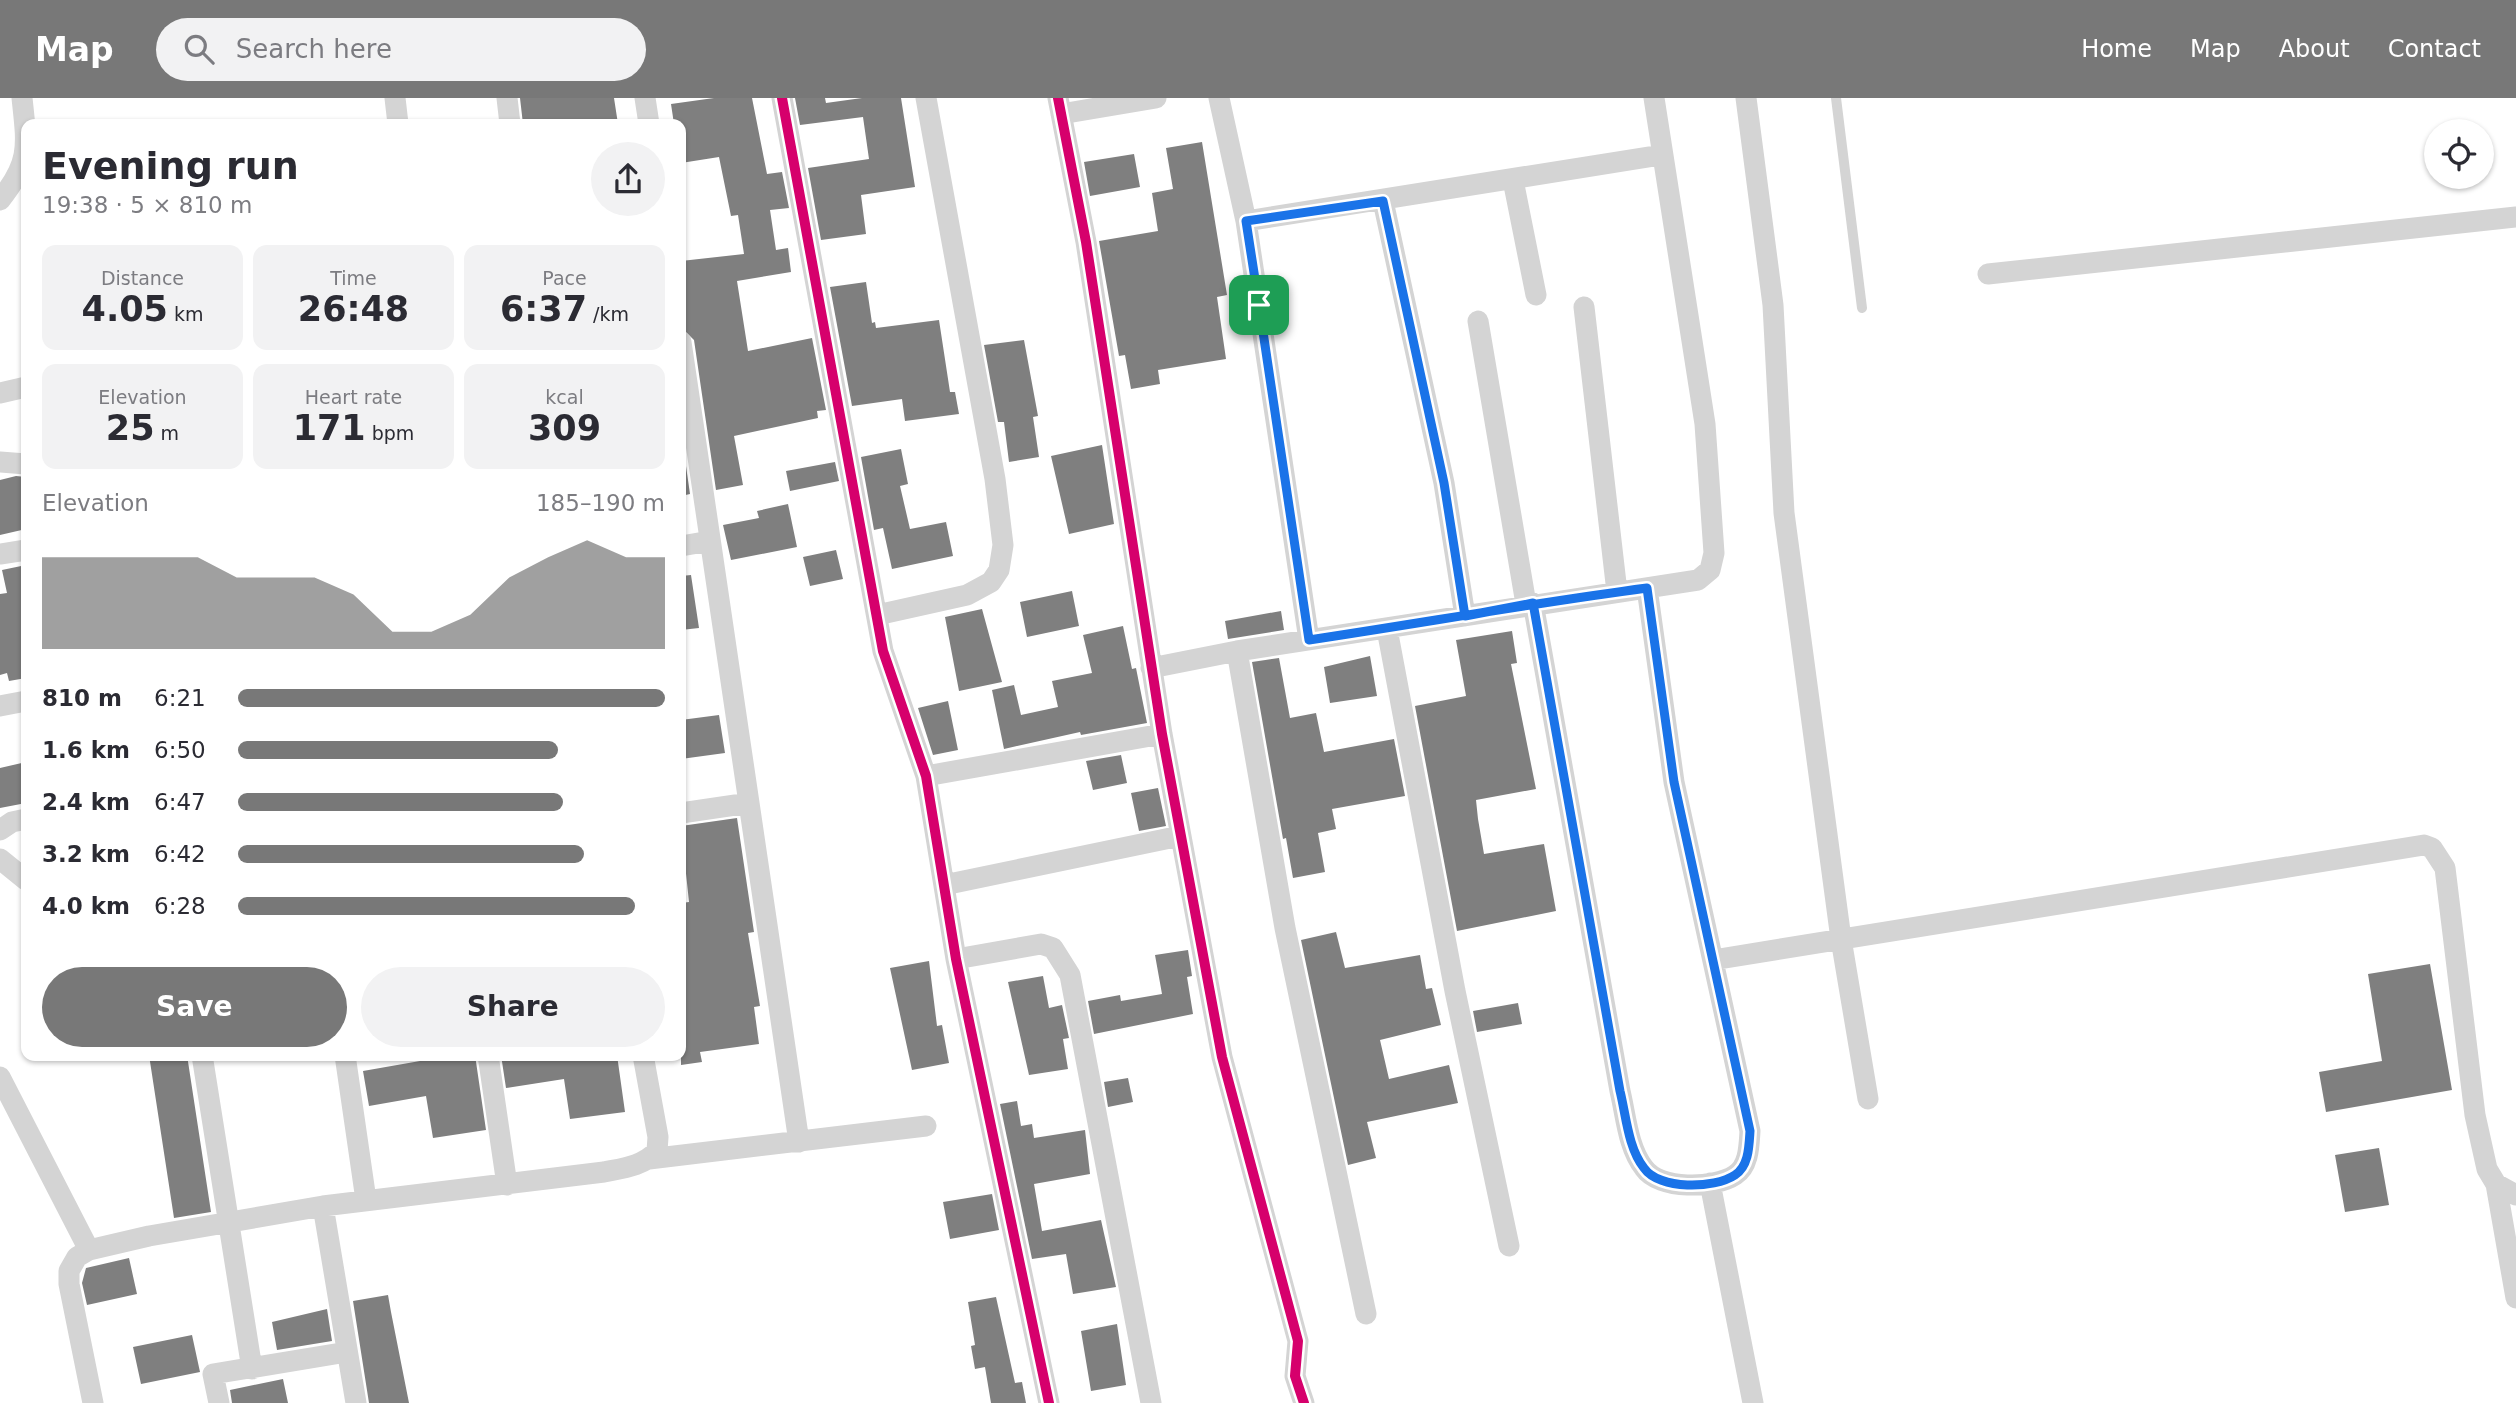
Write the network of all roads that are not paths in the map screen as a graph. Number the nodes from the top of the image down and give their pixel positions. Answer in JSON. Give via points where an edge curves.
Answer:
{"nodes":[{"id":1,"x":22,"y":98,"type":"edge"},
{"id":2,"x":395,"y":98,"type":"edge"},
{"id":3,"x":507,"y":98,"type":"edge"},
{"id":4,"x":645,"y":98,"type":"edge"},
{"id":5,"x":782,"y":98,"type":"edge"},
{"id":6,"x":926,"y":98,"type":"edge"},
{"id":7,"x":1156,"y":98,"type":"edge"},
{"id":8,"x":1219,"y":98,"type":"edge"},
{"id":9,"x":1654,"y":98,"type":"edge"},
{"id":10,"x":1746,"y":98,"type":"edge"},
{"id":11,"x":1836,"y":98,"type":"edge"},
{"id":12,"x":1059,"y":106,"type":"edge"},
{"id":13,"x":23,"y":119,"type":"edge"},
{"id":14,"x":397,"y":119,"type":"edge"},
{"id":15,"x":509,"y":119,"type":"edge"},
{"id":16,"x":648,"y":119,"type":"edge"},
{"id":17,"x":1661,"y":156,"type":"junction"},
{"id":18,"x":21,"y":172,"type":"edge"},
{"id":19,"x":1513,"y":180,"type":"junction"},
{"id":20,"x":0,"y":200,"type":"edge"},
{"id":21,"x":1383,"y":201,"type":"junction"},
{"id":22,"x":2516,"y":217,"type":"edge"},
{"id":23,"x":1246,"y":221,"type":"junction"},
{"id":24,"x":1987,"y":274,"type":"dead end"},
{"id":25,"x":1536,"y":295,"type":"dead end"},
{"id":26,"x":1584,"y":307,"type":"dead end"},
{"id":27,"x":1862,"y":308,"type":"dead end"},
{"id":28,"x":1478,"y":321,"type":"dead end"},
{"id":29,"x":686,"y":376,"type":"edge"},
{"id":30,"x":21,"y":388,"type":"edge"},
{"id":31,"x":0,"y":393,"type":"edge"},
{"id":32,"x":0,"y":462,"type":"edge"},
{"id":33,"x":21,"y":464,"type":"edge"},
{"id":34,"x":710,"y":541,"type":"junction"},
{"id":35,"x":686,"y":545,"type":"edge"},
{"id":36,"x":21,"y":551,"type":"edge"},
{"id":37,"x":0,"y":554,"type":"edge"},
{"id":38,"x":1647,"y":588,"type":"junction"},
{"id":39,"x":1617,"y":592,"type":"junction"},
{"id":40,"x":1529,"y":604,"type":"junction"},
{"id":41,"x":877,"y":615,"type":"junction"},
{"id":42,"x":1465,"y":616,"type":"junction"},
{"id":43,"x":1387,"y":628,"type":"junction"},
{"id":44,"x":1309,"y":640,"type":"junction"},
{"id":45,"x":1237,"y":651,"type":"junction"},
{"id":46,"x":1152,"y":668,"type":"junction"},
{"id":47,"x":21,"y":702,"type":"edge"},
{"id":48,"x":0,"y":706,"type":"edge"},
{"id":49,"x":1162,"y":734,"type":"junction"},
{"id":50,"x":926,"y":776,"type":"junction"},
{"id":51,"x":749,"y":803,"type":"junction"},
{"id":52,"x":686,"y":812,"type":"edge"},
{"id":53,"x":21,"y":820,"type":"edge"},
{"id":54,"x":0,"y":830,"type":"edge"},
{"id":55,"x":1180,"y":836,"type":"junction"},
{"id":56,"x":0,"y":859,"type":"edge"},
{"id":57,"x":21,"y":876,"type":"edge"},
{"id":58,"x":944,"y":885,"type":"junction"},
{"id":59,"x":1842,"y":939,"type":"junction"},
{"id":60,"x":956,"y":959,"type":"junction"},
{"id":61,"x":1713,"y":960,"type":"junction"},
{"id":62,"x":203,"y":1061,"type":"edge"},
{"id":63,"x":346,"y":1061,"type":"edge"},
{"id":64,"x":489,"y":1061,"type":"edge"},
{"id":65,"x":644,"y":1061,"type":"edge"},
{"id":66,"x":0,"y":1077,"type":"edge"},
{"id":67,"x":1868,"y":1099,"type":"dead end"},
{"id":68,"x":926,"y":1126,"type":"dead end"},
{"id":69,"x":799,"y":1142,"type":"junction"},
{"id":70,"x":649,"y":1159,"type":"junction"},
{"id":71,"x":1710,"y":1182,"type":"junction"},
{"id":72,"x":2496,"y":1184,"type":"junction"},
{"id":73,"x":507,"y":1185,"type":"junction"},
{"id":74,"x":2516,"y":1195,"type":"edge"},
{"id":75,"x":366,"y":1200,"type":"junction"},
{"id":76,"x":323,"y":1206,"type":"junction"},
{"id":77,"x":226,"y":1223,"type":"junction"},
{"id":78,"x":1509,"y":1246,"type":"dead end"},
{"id":79,"x":89,"y":1250,"type":"junction"},
{"id":80,"x":2516,"y":1298,"type":"edge"},
{"id":81,"x":1366,"y":1314,"type":"dead end"},
{"id":82,"x":347,"y":1352,"type":"junction"},
{"id":83,"x":252,"y":1369,"type":"junction"},
{"id":84,"x":93,"y":1403,"type":"edge"},
{"id":85,"x":219,"y":1403,"type":"edge"},
{"id":86,"x":356,"y":1403,"type":"edge"},
{"id":87,"x":1049,"y":1403,"type":"edge"},
{"id":88,"x":1151,"y":1403,"type":"edge"},
{"id":89,"x":1304,"y":1403,"type":"edge"},
{"id":90,"x":1753,"y":1403,"type":"edge"}],
"edges":[{"from":1,"to":13,"type":"street"},
{"from":2,"to":14,"type":"street"},
{"from":3,"to":15,"type":"street"},
{"from":4,"to":16,"type":"street"},
{"from":5,"to":41,"type":"street"},
{"from":6,"to":41,"type":"street","via":[[1003,545],[999,570],[991,582],[967,595]]},
{"from":7,"to":12,"type":"street"},
{"from":8,"to":23,"type":"street"},
{"from":9,"to":17,"type":"street"},
{"from":10,"to":59,"type":"street","via":[[1773,305],[1784,513]]},
{"from":11,"to":27,"type":"lane"},
{"from":12,"to":46,"type":"street","via":[[1086,242]]},
{"from":17,"to":19,"type":"street"},
{"from":17,"to":38,"type":"street","via":[[1705,424],[1714,553],[1710,570],[1698,580]]},
{"from":18,"to":20,"type":"street"},
{"from":19,"to":21,"type":"street"},
{"from":19,"to":25,"type":"street"},
{"from":21,"to":23,"type":"street"},
{"from":21,"to":42,"type":"street","via":[[1444,483]]},
{"from":22,"to":24,"type":"street"},
{"from":23,"to":44,"type":"street"},
{"from":26,"to":39,"type":"street"},
{"from":28,"to":40,"type":"street"},
{"from":29,"to":34,"type":"street"},
{"from":30,"to":31,"type":"street"},
{"from":32,"to":33,"type":"street"},
{"from":34,"to":35,"type":"street"},
{"from":34,"to":51,"type":"street"},
{"from":36,"to":37,"type":"street"},
{"from":38,"to":39,"type":"street"},
{"from":38,"to":61,"type":"street","via":[[1674,782]]},
{"from":39,"to":40,"type":"street"},
{"from":40,"to":42,"type":"street"},
{"from":40,"to":71,"type":"street","via":[[1634,1149],[1644,1169],[1660,1182]]},
{"from":41,"to":50,"type":"street","via":[[883,651]]},
{"from":42,"to":43,"type":"street"},
{"from":43,"to":44,"type":"street"},
{"from":43,"to":78,"type":"street","via":[[1455,991]]},
{"from":44,"to":45,"type":"street"},
{"from":45,"to":46,"type":"street"},
{"from":45,"to":81,"type":"street","via":[[1285,928]]},
{"from":46,"to":49,"type":"street"},
{"from":47,"to":48,"type":"street"},
{"from":49,"to":50,"type":"street"},
{"from":49,"to":55,"type":"street"},
{"from":50,"to":58,"type":"street"},
{"from":51,"to":52,"type":"street"},
{"from":51,"to":69,"type":"street"},
{"from":53,"to":54,"type":"street"},
{"from":55,"to":58,"type":"street"},
{"from":55,"to":89,"type":"street","via":[[1222,1057],[1298,1341],[1295,1376]]},
{"from":56,"to":57,"type":"street"},
{"from":58,"to":60,"type":"street"},
{"from":59,"to":61,"type":"street"},
{"from":59,"to":67,"type":"street"},
{"from":59,"to":72,"type":"street","via":[[2424,845],[2442,861],[2475,1115],[2487,1169]]},
{"from":60,"to":87,"type":"street"},
{"from":60,"to":88,"type":"street","via":[[1041,944],[1053,948],[1070,975]]},
{"from":61,"to":71,"type":"street","via":[[1750,1140],[1744,1166],[1734,1176]]},
{"from":62,"to":77,"type":"street"},
{"from":63,"to":75,"type":"street"},
{"from":64,"to":73,"type":"street"},
{"from":65,"to":70,"type":"street","via":[[658,1137],[657,1151]]},
{"from":66,"to":79,"type":"street"},
{"from":68,"to":69,"type":"street"},
{"from":69,"to":70,"type":"street"},
{"from":70,"to":73,"type":"street","via":[[604,1172]]},
{"from":71,"to":90,"type":"street"},
{"from":72,"to":74,"type":"street"},
{"from":72,"to":80,"type":"street"},
{"from":73,"to":75,"type":"street"},
{"from":75,"to":76,"type":"street"},
{"from":76,"to":77,"type":"street"},
{"from":76,"to":82,"type":"street"},
{"from":77,"to":79,"type":"street"},
{"from":77,"to":83,"type":"street"},
{"from":79,"to":84,"type":"street","via":[[72,1264],[69,1284]]},
{"from":82,"to":83,"type":"street"},
{"from":82,"to":86,"type":"street"},
{"from":83,"to":85,"type":"street","via":[[214,1374]]}]}
